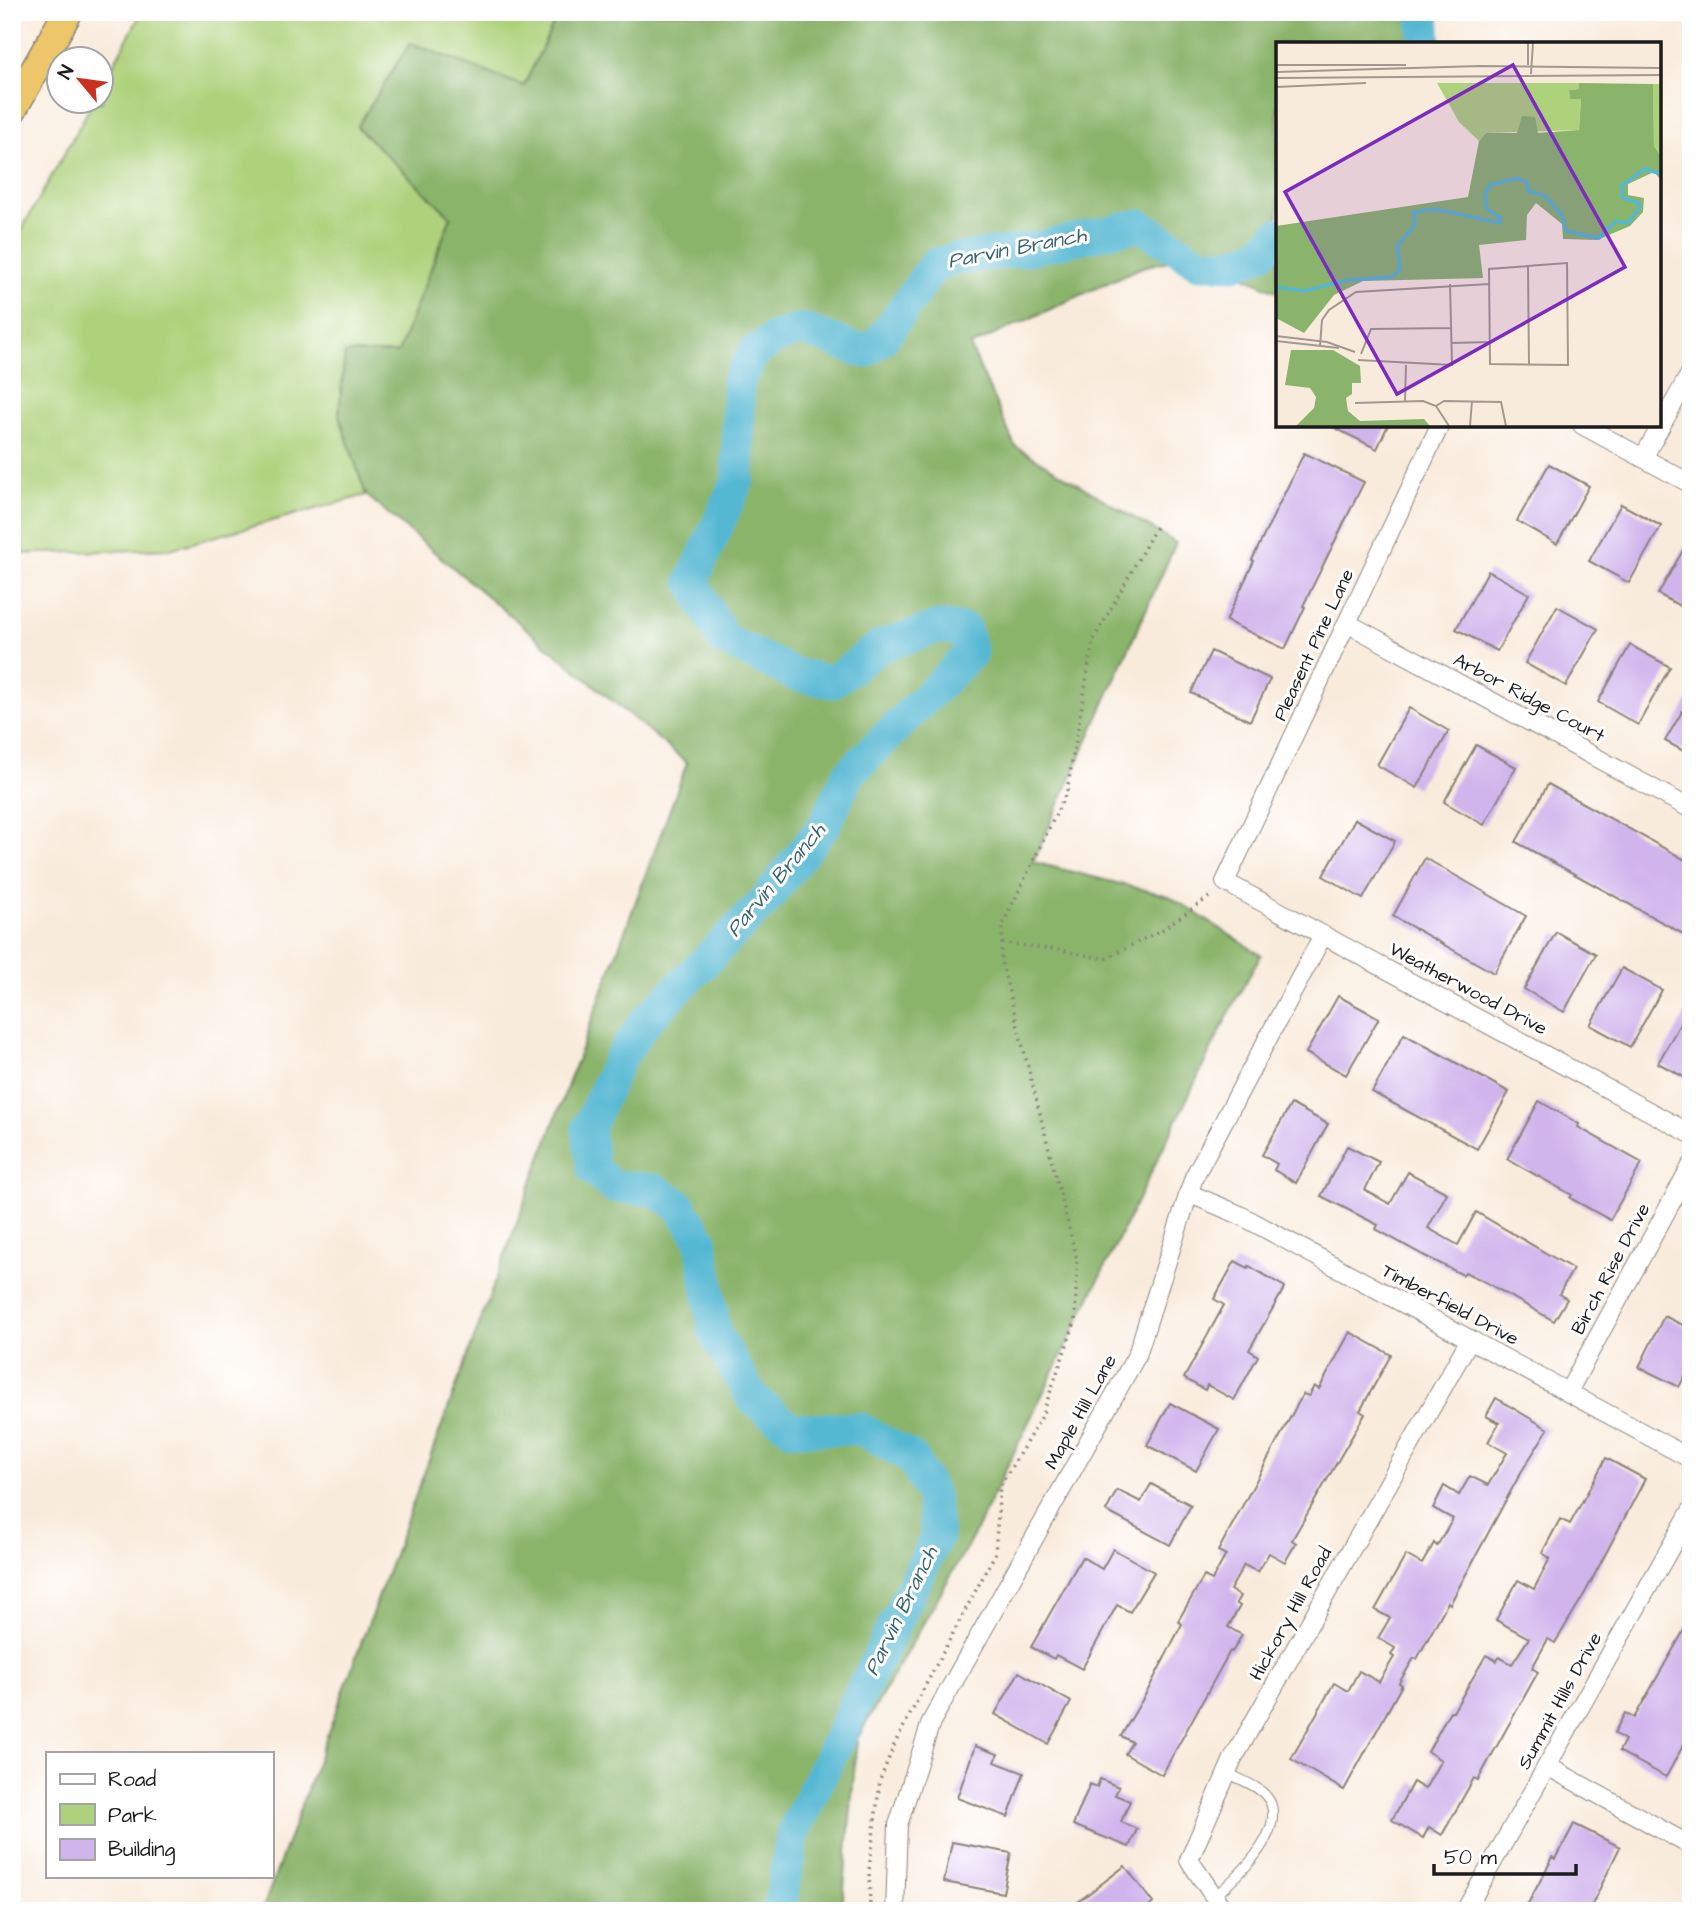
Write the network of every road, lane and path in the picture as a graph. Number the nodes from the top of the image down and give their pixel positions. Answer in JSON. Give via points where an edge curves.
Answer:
{"nodes":[{"id":1,"x":68,"y":12,"type":"edge"},
{"id":2,"x":12,"y":110,"type":"edge"},
{"id":3,"x":1691,"y":372,"type":"edge"},
{"id":4,"x":1661,"y":426,"type":"edge"},
{"id":5,"x":1439,"y":427,"type":"edge"},
{"id":6,"x":1586,"y":427,"type":"edge"},
{"id":7,"x":1660,"y":427,"type":"edge"},
{"id":8,"x":1643,"y":458,"type":"junction"},
{"id":9,"x":1691,"y":484,"type":"edge"},
{"id":10,"x":1157,"y":525,"type":"dead end"},
{"id":11,"x":1347,"y":623,"type":"junction"},
{"id":12,"x":1691,"y":809,"type":"edge"},
{"id":13,"x":1225,"y":882,"type":"joint"},
{"id":14,"x":1209,"y":897,"type":"dead end"},
{"id":15,"x":1323,"y":935,"type":"junction"},
{"id":16,"x":1002,"y":943,"type":"junction"},
{"id":17,"x":1691,"y":1134,"type":"edge"},
{"id":18,"x":1691,"y":1166,"type":"edge"},
{"id":19,"x":1188,"y":1193,"type":"junction"},
{"id":20,"x":1470,"y":1339,"type":"junction"},
{"id":21,"x":1568,"y":1392,"type":"junction"},
{"id":22,"x":1691,"y":1459,"type":"edge"},
{"id":23,"x":1691,"y":1511,"type":"edge"},
{"id":24,"x":1547,"y":1766,"type":"junction"},
{"id":25,"x":1227,"y":1773,"type":"junction"},
{"id":26,"x":1691,"y":1846,"type":"edge"},
{"id":27,"x":1219,"y":1904,"type":"edge"},
{"id":28,"x":870,"y":1911,"type":"edge"},
{"id":29,"x":895,"y":1911,"type":"edge"},
{"id":30,"x":1465,"y":1911,"type":"edge"}],
"edges":[{"from":1,"to":2,"type":"highway"},
{"from":3,"to":4,"type":"street"},
{"from":5,"to":11,"type":"street","name":"Pleasent Pine Lane"},
{"from":6,"to":8,"type":"street"},
{"from":7,"to":8,"type":"street"},
{"from":8,"to":9,"type":"street"},
{"from":10,"to":16,"type":"path","via":[[1093,640],[1067,791],[1003,924]]},
{"from":11,"to":12,"type":"street","name":"Arbor Ridge Court"},
{"from":11,"to":13,"type":"street","name":"Pleasent Pine Lane"},
{"from":13,"to":15,"type":"street","name":"Weatherwood Drive"},
{"from":14,"to":16,"type":"path","via":[[1163,929],[1105,959]]},
{"from":15,"to":17,"type":"street","name":"Weatherwood Drive"},
{"from":15,"to":19,"type":"street","name":"Maple Hill Lane","via":[[1208,1147]]},
{"from":16,"to":28,"type":"path","via":[[1002,960],[1077,1260],[1075,1322],[1041,1418],[1000,1486],[995,1554],[880,1780],[869,1870]]},
{"from":18,"to":21,"type":"street","name":"Birch Rise Drive"},
{"from":19,"to":20,"type":"street","name":"Timberfield Drive","via":[[1240,1215]]},
{"from":19,"to":29,"type":"street","name":"Maple Hill Lane","via":[[1137,1355],[931,1722],[898,1825]]},
{"from":20,"to":21,"type":"street","name":"Timberfield Drive"},
{"from":20,"to":25,"type":"street","name":"Hickory Hill Road"},
{"from":21,"to":22,"type":"street","name":"Timberfield Drive"},
{"from":23,"to":24,"type":"street","name":"Summit Hills Drive"},
{"from":24,"to":26,"type":"street"},
{"from":24,"to":30,"type":"street","name":"Summit Hills Drive"},
{"from":25,"to":27,"type":"street","name":"Hickory Hill Road","via":[[1189,1860]]},
{"from":25,"to":27,"type":"lane","via":[[1259,1789],[1270,1802],[1272,1821],[1251,1862]]}]}
